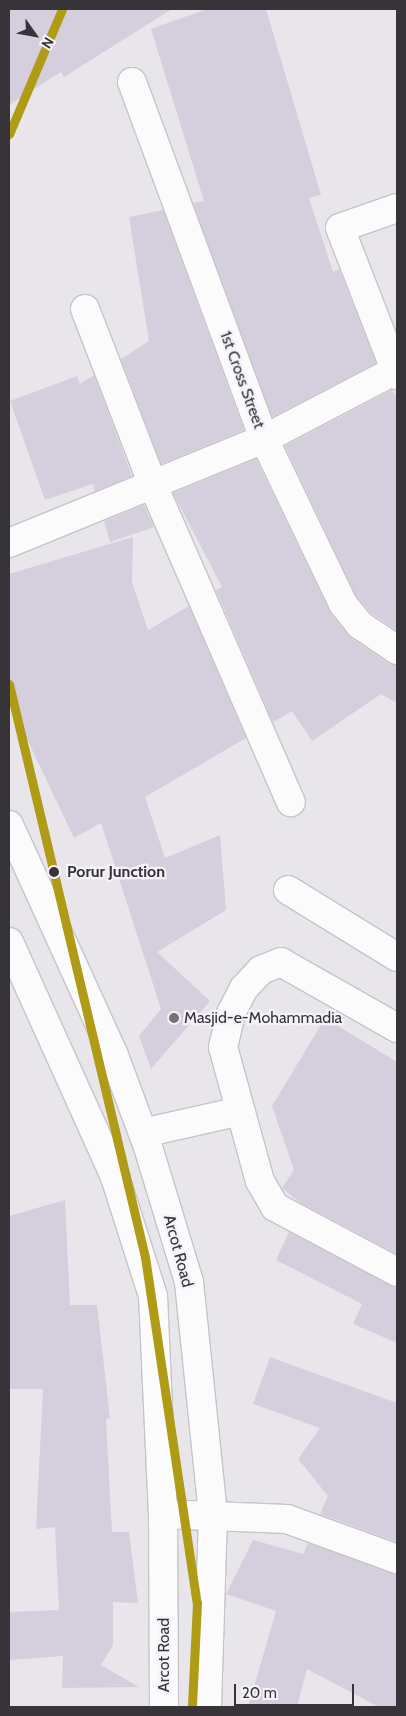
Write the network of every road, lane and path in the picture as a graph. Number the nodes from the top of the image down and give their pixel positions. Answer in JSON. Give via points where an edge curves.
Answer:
{"nodes":[{"id":1,"x":132,"y":82,"type":"dead end"},
{"id":2,"x":397,"y":208,"type":"edge"},
{"id":3,"x":85,"y":309,"type":"dead end"},
{"id":4,"x":396,"y":373,"type":"edge"},
{"id":5,"x":264,"y":439,"type":"junction"},
{"id":6,"x":152,"y":483,"type":"junction"},
{"id":7,"x":9,"y":543,"type":"edge"},
{"id":8,"x":397,"y":650,"type":"edge"},
{"id":9,"x":291,"y":802,"type":"dead end"},
{"id":10,"x":9,"y":825,"type":"edge"},
{"id":11,"x":288,"y":890,"type":"dead end"},
{"id":12,"x":9,"y":942,"type":"edge"},
{"id":13,"x":397,"y":957,"type":"edge"},
{"id":14,"x":397,"y":1028,"type":"edge"},
{"id":15,"x":241,"y":1111,"type":"junction"},
{"id":16,"x":143,"y":1133,"type":"junction"},
{"id":17,"x":397,"y":1272,"type":"edge"},
{"id":18,"x":163,"y":1514,"type":"junction"},
{"id":19,"x":213,"y":1515,"type":"junction"},
{"id":20,"x":397,"y":1559,"type":"edge"},
{"id":21,"x":164,"y":1707,"type":"edge"},
{"id":22,"x":207,"y":1707,"type":"edge"}],
"edges":[{"from":1,"to":5,"type":"street","name":"1st Cross Street"},
{"from":2,"to":4,"type":"street","via":[[340,228]]},
{"from":3,"to":6,"type":"street"},
{"from":4,"to":5,"type":"street"},
{"from":5,"to":6,"type":"street"},
{"from":5,"to":8,"type":"street","name":"1st Cross Street","via":[[343,604],[360,625]]},
{"from":6,"to":7,"type":"street"},
{"from":6,"to":9,"type":"street"},
{"from":10,"to":16,"type":"street","name":"Arcot Road","via":[[113,1053]]},
{"from":11,"to":13,"type":"street"},
{"from":12,"to":18,"type":"street","name":"Arcot Road","via":[[115,1177],[153,1296]]},
{"from":14,"to":15,"type":"street","via":[[281,962],[261,970],[244,988],[235,1005],[223,1047]]},
{"from":15,"to":16,"type":"street"},
{"from":15,"to":17,"type":"street","via":[[260,1181],[275,1207]]},
{"from":16,"to":19,"type":"street","name":"Arcot Road","via":[[189,1282]]},
{"from":18,"to":19,"type":"street"},
{"from":18,"to":21,"type":"street","name":"Arcot Road"},
{"from":19,"to":20,"type":"street","via":[[295,1521]]},
{"from":19,"to":22,"type":"street","name":"Arcot Road"}]}
